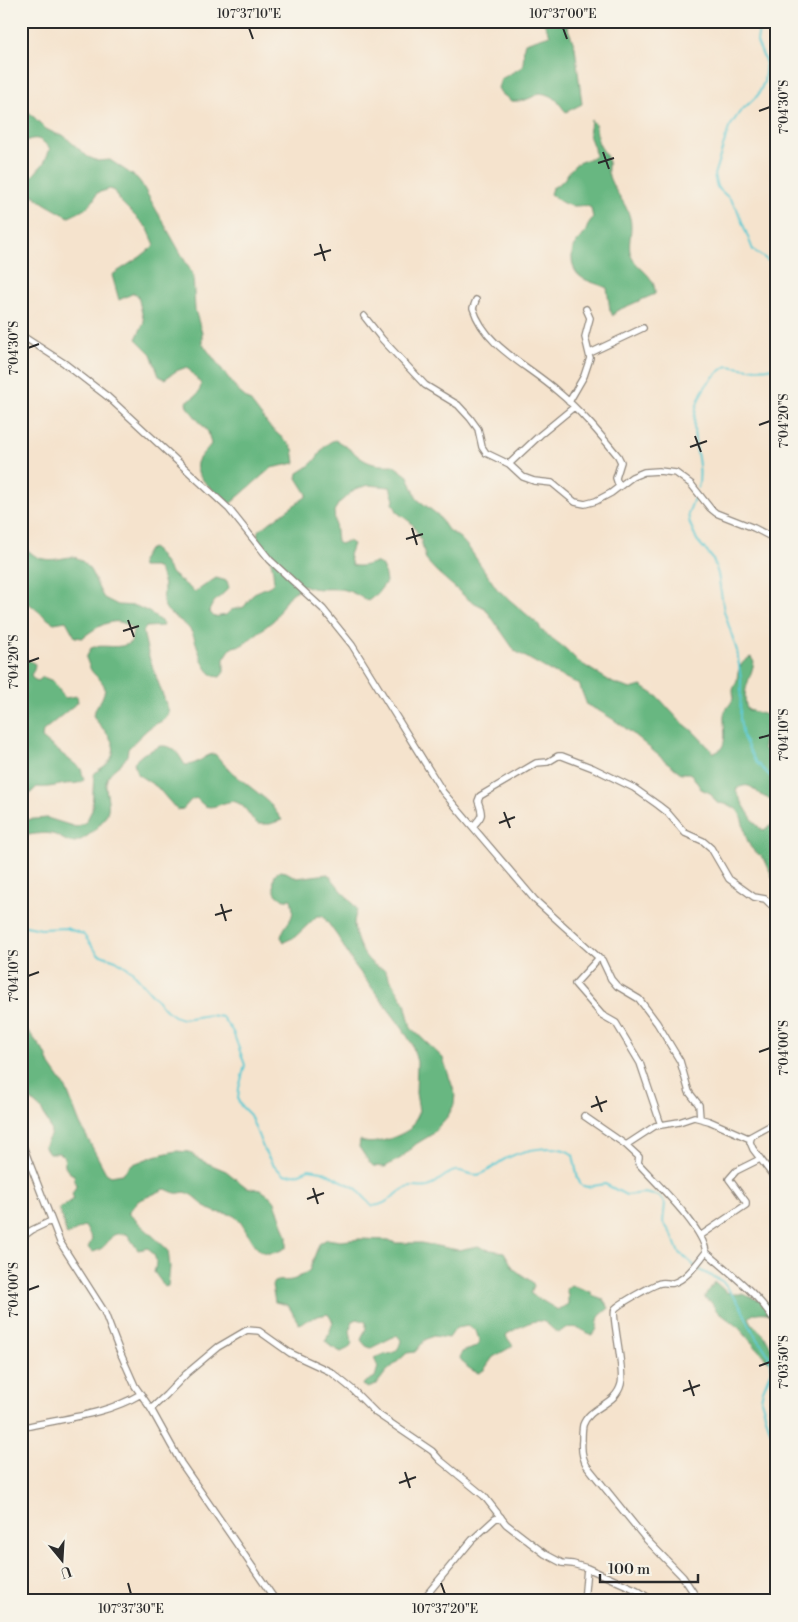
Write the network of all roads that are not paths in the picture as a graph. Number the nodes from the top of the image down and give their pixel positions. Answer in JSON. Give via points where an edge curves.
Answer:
{"nodes":[{"id":1,"x":476,"y":300,"type":"dead end"},
{"id":2,"x":586,"y":309,"type":"dead end"},
{"id":3,"x":364,"y":316,"type":"dead end"},
{"id":4,"x":643,"y":328,"type":"dead end"},
{"id":5,"x":21,"y":334,"type":"edge"},
{"id":6,"x":590,"y":353,"type":"junction"},
{"id":7,"x":572,"y":404,"type":"junction"},
{"id":8,"x":509,"y":464,"type":"junction"},
{"id":9,"x":619,"y":487,"type":"junction"},
{"id":10,"x":777,"y":540,"type":"edge"},
{"id":11,"x":473,"y":826,"type":"junction"},
{"id":12,"x":777,"y":911,"type":"edge"},
{"id":13,"x":598,"y":958,"type":"junction"},
{"id":14,"x":584,"y":1116,"type":"dead end"},
{"id":15,"x":700,"y":1118,"type":"junction"},
{"id":16,"x":777,"y":1122,"type":"edge"},
{"id":17,"x":661,"y":1126,"type":"junction"},
{"id":18,"x":751,"y":1138,"type":"junction"},
{"id":19,"x":21,"y":1142,"type":"edge"},
{"id":20,"x":626,"y":1144,"type":"junction"},
{"id":21,"x":760,"y":1159,"type":"junction"},
{"id":22,"x":777,"y":1180,"type":"edge"},
{"id":23,"x":52,"y":1221,"type":"junction"},
{"id":24,"x":700,"y":1236,"type":"junction"},
{"id":25,"x":21,"y":1238,"type":"edge"},
{"id":26,"x":706,"y":1252,"type":"junction"},
{"id":27,"x":777,"y":1325,"type":"edge"},
{"id":28,"x":141,"y":1394,"type":"junction"},
{"id":29,"x":151,"y":1409,"type":"junction"},
{"id":30,"x":21,"y":1428,"type":"edge"},
{"id":31,"x":501,"y":1517,"type":"junction"},
{"id":32,"x":586,"y":1568,"type":"junction"},
{"id":33,"x":424,"y":1598,"type":"dead end"},
{"id":34,"x":276,"y":1601,"type":"edge"},
{"id":35,"x":584,"y":1601,"type":"edge"},
{"id":36,"x":653,"y":1601,"type":"edge"},
{"id":37,"x":699,"y":1601,"type":"edge"}],
"edges":[{"from":1,"to":7,"type":"street","via":[[474,313],[490,337]]},
{"from":2,"to":6,"type":"street","via":[[590,318],[586,337]]},
{"from":3,"to":8,"type":"street","via":[[425,385],[458,405],[470,418],[478,429],[486,453]]},
{"from":4,"to":6,"type":"street"},
{"from":5,"to":11,"type":"street","via":[[108,397],[225,506],[270,560],[323,609],[352,645],[439,788]]},
{"from":6,"to":7,"type":"street"},
{"from":7,"to":8,"type":"street"},
{"from":7,"to":9,"type":"street","via":[[620,459],[616,478]]},
{"from":8,"to":9,"type":"street","via":[[526,479],[555,484],[567,497],[580,504],[596,501]]},
{"from":9,"to":10,"type":"street","via":[[644,472],[676,473],[691,484],[716,513]]},
{"from":11,"to":12,"type":"street","via":[[482,816],[480,796],[538,763],[564,756],[634,788],[658,805],[685,833],[712,848],[728,879],[754,897],[765,899]]},
{"from":11,"to":13,"type":"street","via":[[535,900]]},
{"from":13,"to":15,"type":"street","via":[[617,986],[639,999],[657,1023],[680,1061],[690,1092],[699,1107]]},
{"from":13,"to":17,"type":"street","via":[[575,984],[602,1015],[616,1023],[640,1063]]},
{"from":14,"to":20,"type":"street"},
{"from":15,"to":17,"type":"street"},
{"from":15,"to":18,"type":"street"},
{"from":16,"to":18,"type":"street"},
{"from":17,"to":20,"type":"street","via":[[655,1126]]},
{"from":18,"to":21,"type":"street","via":[[750,1144]]},
{"from":19,"to":23,"type":"street"},
{"from":20,"to":24,"type":"street","via":[[639,1157],[638,1163]]},
{"from":21,"to":22,"type":"street"},
{"from":21,"to":24,"type":"street","via":[[736,1171],[730,1179],[746,1206]]},
{"from":23,"to":25,"type":"street"},
{"from":23,"to":28,"type":"street","via":[[64,1248],[104,1311],[127,1370]]},
{"from":24,"to":26,"type":"street"},
{"from":26,"to":27,"type":"street","via":[[767,1310]]},
{"from":26,"to":37,"type":"street","via":[[694,1268],[674,1283],[660,1283],[615,1309],[622,1384],[615,1397],[594,1411],[585,1422],[582,1442],[583,1460],[587,1466],[646,1539],[683,1577]]},
{"from":28,"to":29,"type":"street"},
{"from":28,"to":30,"type":"street","via":[[97,1413]]},
{"from":29,"to":31,"type":"street","via":[[218,1346],[242,1332],[255,1330],[290,1353],[331,1372],[376,1413],[434,1452],[484,1496]]},
{"from":29,"to":34,"type":"street","via":[[181,1463]]},
{"from":31,"to":32,"type":"street","via":[[545,1554],[562,1563]]},
{"from":31,"to":33,"type":"street","via":[[472,1540]]},
{"from":32,"to":35,"type":"street"},
{"from":32,"to":36,"type":"street","via":[[637,1590]]}]}
